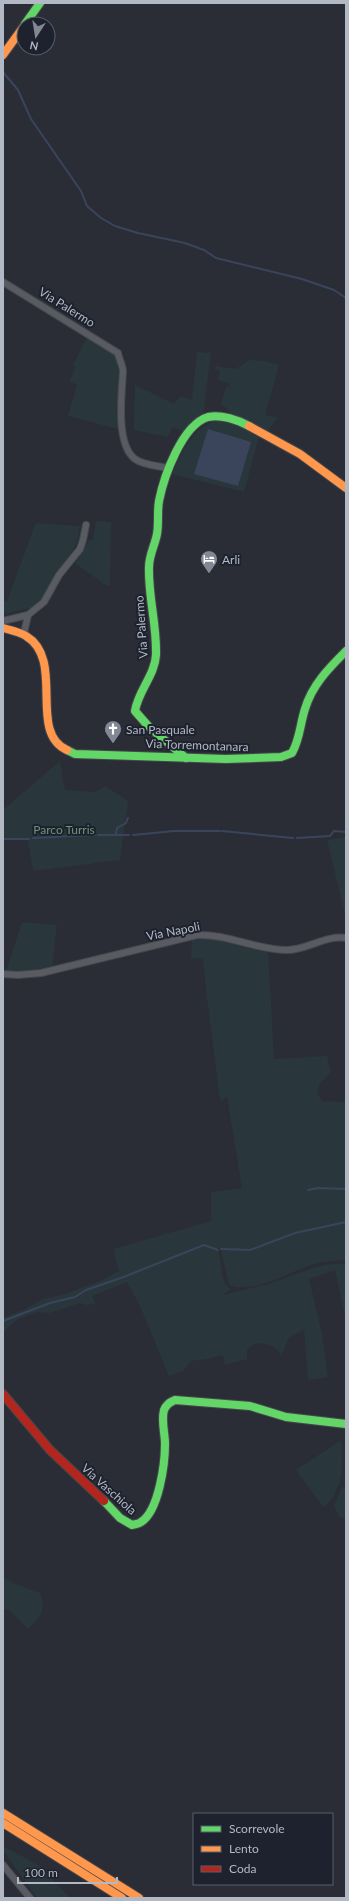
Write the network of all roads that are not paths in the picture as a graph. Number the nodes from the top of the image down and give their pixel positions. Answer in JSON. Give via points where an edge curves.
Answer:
{"nodes":[{"id":1,"x":40,"y":3,"type":"edge"},
{"id":2,"x":31,"y":16,"type":"edge"},
{"id":3,"x":16,"y":37,"type":"edge"},
{"id":4,"x":3,"y":55,"type":"edge"},
{"id":5,"x":3,"y":282,"type":"edge"},
{"id":6,"x":168,"y":468,"type":"junction"},
{"id":7,"x":346,"y":488,"type":"edge"},
{"id":8,"x":86,"y":526,"type":"dead end"},
{"id":9,"x":28,"y":615,"type":"junction"},
{"id":10,"x":3,"y":621,"type":"edge"},
{"id":11,"x":3,"y":628,"type":"edge"},
{"id":12,"x":24,"y":633,"type":"junction"},
{"id":13,"x":346,"y":651,"type":"edge"},
{"id":14,"x":186,"y":758,"type":"junction"},
{"id":15,"x":346,"y":938,"type":"edge"},
{"id":16,"x":3,"y":974,"type":"edge"},
{"id":17,"x":3,"y":1394,"type":"edge"},
{"id":18,"x":346,"y":1424,"type":"edge"},
{"id":19,"x":3,"y":1813,"type":"edge"},
{"id":20,"x":3,"y":1823,"type":"edge"},
{"id":21,"x":3,"y":1865,"type":"edge"},
{"id":22,"x":30,"y":1898,"type":"edge"},
{"id":23,"x":122,"y":1898,"type":"edge"},
{"id":24,"x":139,"y":1898,"type":"edge"}],
"edges":[{"from":1,"to":2,"type":"main road"},
{"from":3,"to":4,"type":"main road"},
{"from":5,"to":6,"type":"street","name":"Via Palermo","via":[[118,353],[123,370],[122,432],[128,451],[135,459]]},
{"from":6,"to":7,"type":"main road","name":"Via Palermo","via":[[193,428],[202,420],[216,416],[237,421],[276,438]]},
{"from":6,"to":14,"type":"main road","name":"Via Palermo","via":[[159,502],[156,534],[148,569],[156,634],[156,665],[135,711],[151,729]]},
{"from":8,"to":9,"type":"street","via":[[80,549],[59,575],[44,602]]},
{"from":9,"to":10,"type":"street"},
{"from":9,"to":12,"type":"street"},
{"from":11,"to":12,"type":"main road"},
{"from":12,"to":14,"type":"main road","name":"Via Torremontanara","via":[[42,653],[49,727],[58,747],[75,754]]},
{"from":13,"to":14,"type":"main road","name":"Via Torremontanara","via":[[313,687],[295,746],[289,755],[251,759]]},
{"from":15,"to":16,"type":"street","name":"Via Napoli","via":[[332,938],[297,950],[285,950],[227,938],[197,935],[40,974]]},
{"from":17,"to":18,"type":"main road","name":"Via Vaschiola","via":[[16,1412],[87,1488],[132,1525],[142,1523],[146,1519],[158,1490],[165,1444],[164,1409],[170,1401],[177,1399],[250,1406],[286,1417]]},
{"from":19,"to":24,"type":"main road"},
{"from":20,"to":23,"type":"main road"},
{"from":21,"to":22,"type":"street"}]}
